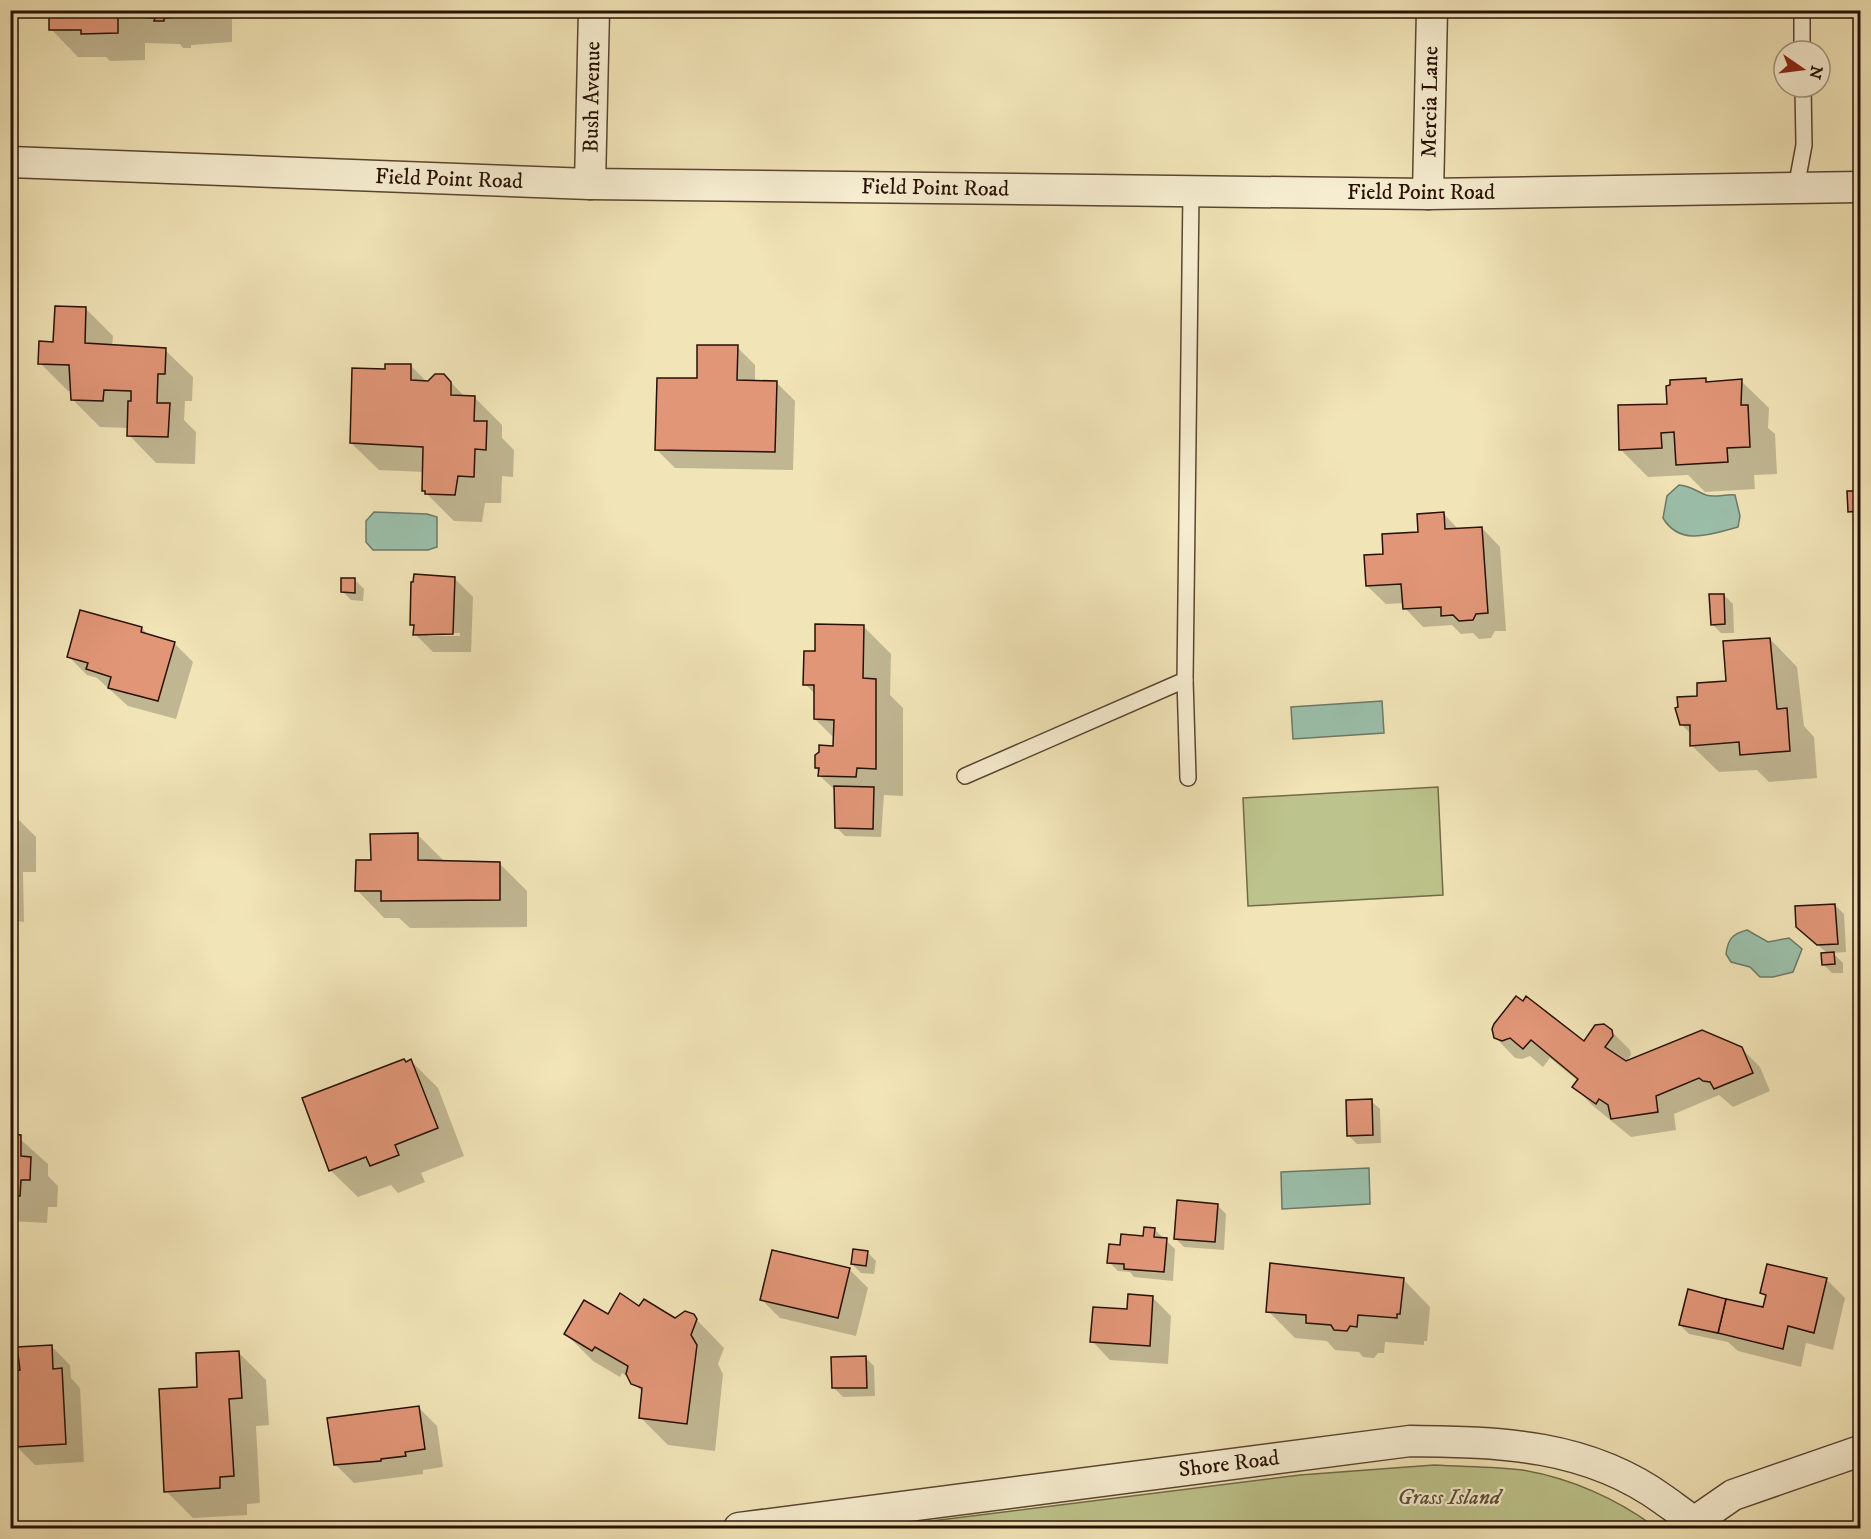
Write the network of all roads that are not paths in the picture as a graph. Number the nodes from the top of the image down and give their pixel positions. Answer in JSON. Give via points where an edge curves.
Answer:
{"nodes":[{"id":1,"x":594,"y":10,"type":"edge"},
{"id":2,"x":1432,"y":10,"type":"edge"},
{"id":3,"x":1802,"y":10,"type":"edge"},
{"id":4,"x":1802,"y":39,"type":"edge"},
{"id":5,"x":1803,"y":99,"type":"edge"},
{"id":6,"x":10,"y":162,"type":"edge"},
{"id":7,"x":590,"y":184,"type":"junction"},
{"id":8,"x":1860,"y":187,"type":"edge"},
{"id":9,"x":1796,"y":188,"type":"junction"},
{"id":10,"x":1191,"y":191,"type":"junction"},
{"id":11,"x":1428,"y":194,"type":"junction"},
{"id":12,"x":1185,"y":680,"type":"junction"},
{"id":13,"x":965,"y":776,"type":"dead end"},
{"id":14,"x":1188,"y":778,"type":"dead end"},
{"id":15,"x":1860,"y":1451,"type":"edge"},
{"id":16,"x":1697,"y":1525,"type":"edge"},
{"id":17,"x":739,"y":1528,"type":"edge"}],
"edges":[{"from":1,"to":7,"type":"street","name":"Bush Avenue"},
{"from":2,"to":11,"type":"street","name":"Mercia Lane"},
{"from":3,"to":4,"type":"lane"},
{"from":5,"to":9,"type":"lane","via":[[1804,145]]},
{"from":6,"to":7,"type":"street","name":"Field Point Road"},
{"from":7,"to":10,"type":"street","name":"Field Point Road"},
{"from":8,"to":9,"type":"street","name":"Field Point Road"},
{"from":9,"to":11,"type":"street","name":"Field Point Road"},
{"from":10,"to":11,"type":"street","name":"Field Point Road"},
{"from":10,"to":12,"type":"lane"},
{"from":12,"to":13,"type":"lane"},
{"from":12,"to":14,"type":"lane"},
{"from":15,"to":16,"type":"street","via":[[1733,1494]]},
{"from":16,"to":17,"type":"street","name":"Shore Road","via":[[1637,1481],[1573,1456],[1500,1443],[1410,1441]]}]}
